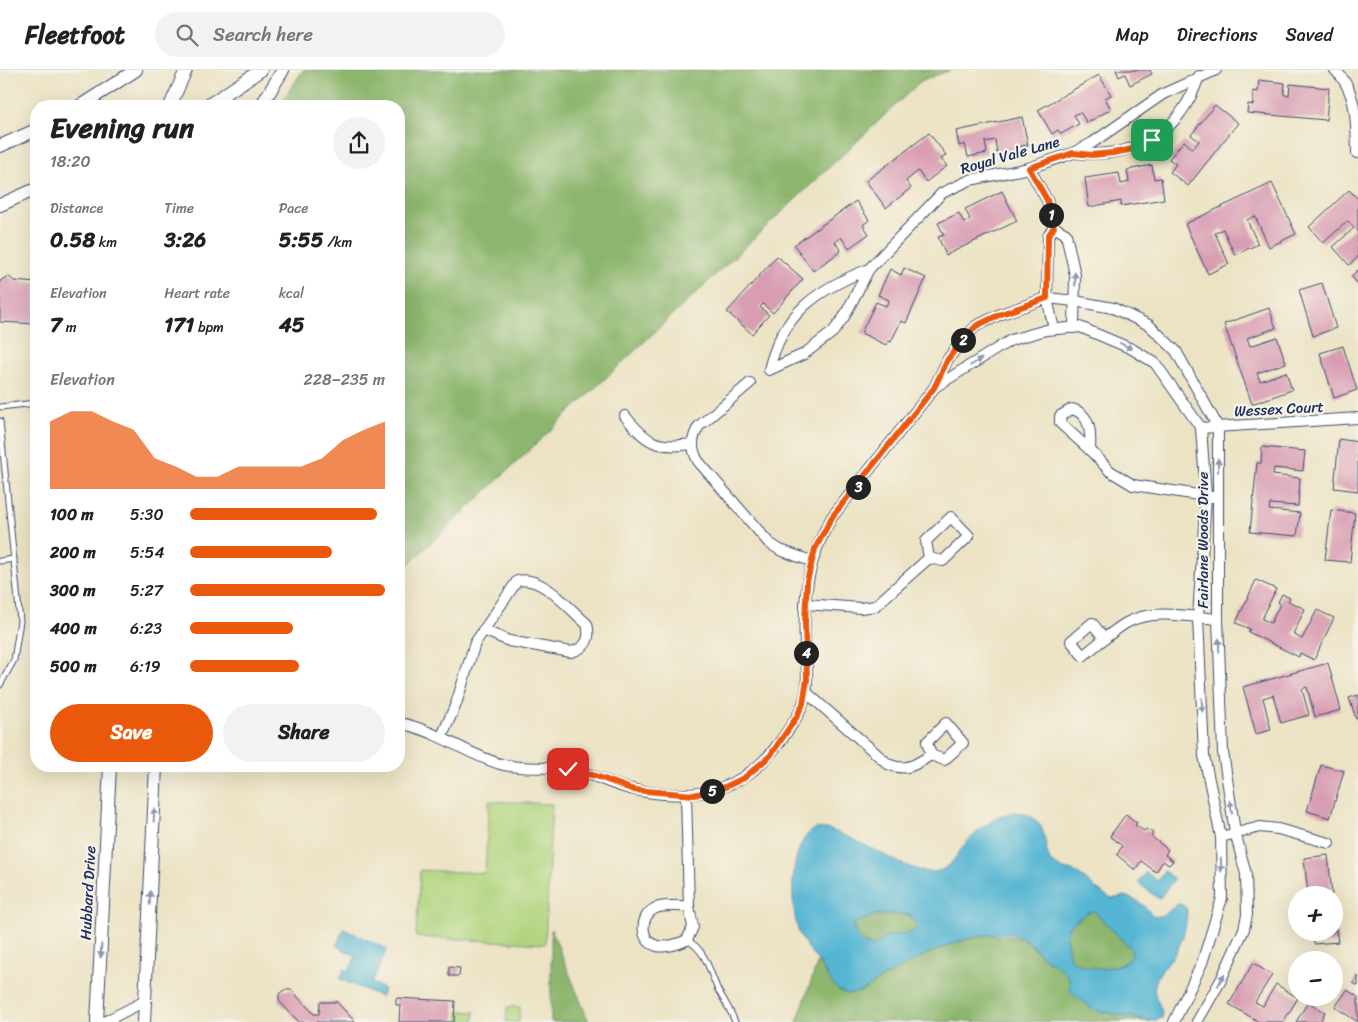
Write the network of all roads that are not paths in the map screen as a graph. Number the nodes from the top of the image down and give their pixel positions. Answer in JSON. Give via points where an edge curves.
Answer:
{"nodes":[{"id":1,"x":136,"y":70,"type":"edge"},
{"id":2,"x":186,"y":70,"type":"edge"},
{"id":3,"x":261,"y":70,"type":"edge"},
{"id":4,"x":283,"y":70,"type":"edge"},
{"id":5,"x":1216,"y":70,"type":"edge"},
{"id":6,"x":1335,"y":70,"type":"edge"},
{"id":7,"x":1199,"y":76,"type":"junction"},
{"id":8,"x":89,"y":100,"type":"edge"},
{"id":9,"x":173,"y":100,"type":"edge"},
{"id":10,"x":216,"y":100,"type":"edge"},
{"id":11,"x":265,"y":100,"type":"edge"},
{"id":12,"x":30,"y":133,"type":"edge"},
{"id":13,"x":0,"y":146,"type":"edge"},
{"id":14,"x":1073,"y":153,"type":"junction"},
{"id":15,"x":1357,"y":153,"type":"edge"},
{"id":16,"x":1029,"y":168,"type":"junction"},
{"id":17,"x":30,"y":192,"type":"edge"},
{"id":18,"x":0,"y":205,"type":"edge"},
{"id":19,"x":1054,"y":227,"type":"junction"},
{"id":20,"x":869,"y":269,"type":"junction"},
{"id":21,"x":1047,"y":298,"type":"junction"},
{"id":22,"x":1075,"y":301,"type":"junction"},
{"id":23,"x":1074,"y":328,"type":"junction"},
{"id":24,"x":1054,"y":329,"type":"junction"},
{"id":25,"x":750,"y":383,"type":"dead end"},
{"id":26,"x":934,"y":388,"type":"junction"},
{"id":27,"x":30,"y":404,"type":"edge"},
{"id":28,"x":0,"y":407,"type":"edge"},
{"id":29,"x":625,"y":416,"type":"dead end"},
{"id":30,"x":1358,"y":418,"type":"edge"},
{"id":31,"x":0,"y":421,"type":"edge"},
{"id":32,"x":1218,"y":427,"type":"junction"},
{"id":33,"x":1201,"y":428,"type":"junction"},
{"id":34,"x":692,"y":444,"type":"junction"},
{"id":35,"x":1090,"y":450,"type":"dead end"},
{"id":36,"x":1206,"y":496,"type":"junction"},
{"id":37,"x":1218,"y":498,"type":"junction"},
{"id":38,"x":929,"y":558,"type":"junction"},
{"id":39,"x":14,"y":559,"type":"junction"},
{"id":40,"x":0,"y":561,"type":"edge"},
{"id":41,"x":811,"y":561,"type":"junction"},
{"id":42,"x":805,"y":604,"type":"junction"},
{"id":43,"x":1198,"y":617,"type":"junction"},
{"id":44,"x":1218,"y":619,"type":"junction"},
{"id":45,"x":482,"y":630,"type":"junction"},
{"id":46,"x":1105,"y":639,"type":"dead end"},
{"id":47,"x":0,"y":685,"type":"edge"},
{"id":48,"x":806,"y":692,"type":"junction"},
{"id":49,"x":405,"y":725,"type":"edge"},
{"id":50,"x":442,"y":736,"type":"junction"},
{"id":51,"x":931,"y":755,"type":"dead end"},
{"id":52,"x":110,"y":772,"type":"edge"},
{"id":53,"x":156,"y":772,"type":"edge"},
{"id":54,"x":686,"y":795,"type":"junction"},
{"id":55,"x":1235,"y":832,"type":"junction"},
{"id":56,"x":1221,"y":837,"type":"junction"},
{"id":57,"x":1329,"y":843,"type":"dead end"},
{"id":58,"x":689,"y":906,"type":"junction"},
{"id":59,"x":687,"y":940,"type":"junction"},
{"id":60,"x":145,"y":1002,"type":"junction"},
{"id":61,"x":97,"y":1022,"type":"edge"},
{"id":62,"x":104,"y":1022,"type":"edge"},
{"id":63,"x":144,"y":1022,"type":"edge"},
{"id":64,"x":735,"y":1022,"type":"edge"},
{"id":65,"x":1174,"y":1022,"type":"edge"},
{"id":66,"x":1197,"y":1022,"type":"edge"}],
"edges":[{"from":1,"to":8,"type":"street"},
{"from":2,"to":9,"type":"street"},
{"from":3,"to":10,"type":"street"},
{"from":4,"to":11,"type":"street"},
{"from":5,"to":7,"type":"street","name":"Royal Vale Lane"},
{"from":6,"to":15,"type":"street","via":[[1346,82],[1353,101]]},
{"from":7,"to":14,"type":"street","name":"Royal Vale Lane","via":[[1163,94]]},
{"from":7,"to":14,"type":"street","name":"Royal Vale Lane","via":[[1183,112],[1152,140],[1134,149],[1113,153]]},
{"from":12,"to":13,"type":"street"},
{"from":14,"to":16,"type":"street","name":"Royal Vale Lane"},
{"from":16,"to":19,"type":"street","via":[[1047,200]]},
{"from":16,"to":20,"type":"street","name":"Royal Vale Lane","via":[[970,180],[942,193]]},
{"from":17,"to":18,"type":"street"},
{"from":19,"to":21,"type":"street","via":[[1048,236]]},
{"from":22,"to":19,"type":"street","one_way":true,"via":[[1075,275],[1066,234]]},
{"from":20,"to":20,"type":"street","name":"Royal Vale Lane","via":[[836,282],[806,303],[781,336],[769,370],[804,354],[833,332],[844,318]]},
{"from":21,"to":22,"type":"street","name":"Fairlane Woods Drive"},
{"from":21,"to":24,"type":"street"},
{"from":21,"to":26,"type":"street","name":"Fairlane Woods Drive","via":[[976,326],[948,359]]},
{"from":22,"to":23,"type":"street"},
{"from":22,"to":32,"type":"street","name":"Fairlane Woods Drive","via":[[1113,308],[1149,325],[1176,351]]},
{"from":23,"to":24,"type":"street","name":"Fairlane Woods Drive"},
{"from":23,"to":33,"type":"street","name":"Fairlane Woods Drive","one_way":true,"via":[[1103,335],[1155,363]]},
{"from":26,"to":24,"type":"street","name":"Fairlane Woods Drive","one_way":true,"via":[[1011,340]]},
{"from":25,"to":34,"type":"street","via":[[699,426]]},
{"from":26,"to":41,"type":"street","name":"Fairlane Woods Drive","via":[[832,517]]},
{"from":27,"to":28,"type":"lane"},
{"from":29,"to":34,"type":"street","via":[[642,437],[651,442],[675,447]]},
{"from":30,"to":32,"type":"street","name":"Wessex Court"},
{"from":31,"to":39,"type":"lane"},
{"from":32,"to":33,"type":"street","name":"Wessex Court"},
{"from":37,"to":32,"type":"street","name":"Fairlane Woods Drive","one_way":true},
{"from":33,"to":36,"type":"street","name":"Fairlane Woods Drive"},
{"from":34,"to":41,"type":"street","via":[[698,461],[759,534],[780,550]]},
{"from":35,"to":36,"type":"street","via":[[1110,471],[1133,485]]},
{"from":36,"to":37,"type":"street"},
{"from":36,"to":43,"type":"street","name":"Fairlane Woods Drive"},
{"from":37,"to":44,"type":"street","name":"Fairlane Woods Drive"},
{"from":38,"to":38,"type":"street","via":[[926,541],[951,517],[969,536],[944,561]]},
{"from":38,"to":42,"type":"street","via":[[875,606]]},
{"from":39,"to":40,"type":"lane"},
{"from":39,"to":47,"type":"lane","via":[[20,621],[18,641],[14,660]]},
{"from":41,"to":42,"type":"street","name":"Fairlane Woods Drive"},
{"from":42,"to":48,"type":"street","name":"Fairlane Woods Drive"},
{"from":43,"to":44,"type":"street"},
{"from":43,"to":46,"type":"street","via":[[1158,615],[1138,619]]},
{"from":43,"to":56,"type":"street","name":"Fairlane Woods Drive","one_way":true,"via":[[1204,756]]},
{"from":55,"to":44,"type":"street","name":"Fairlane Woods Drive","one_way":true,"via":[[1223,752]]},
{"from":45,"to":45,"type":"street","via":[[517,581],[525,579],[542,585],[587,624],[589,632],[588,642],[580,650],[570,652],[509,641]]},
{"from":45,"to":50,"type":"street"},
{"from":48,"to":51,"type":"street","via":[[888,764],[912,767]]},
{"from":48,"to":54,"type":"street","name":"Fairlane Woods Drive","via":[[796,718],[761,765],[725,787]]},
{"from":49,"to":50,"type":"street","name":"Fairlane Woods Drive"},
{"from":50,"to":54,"type":"street","name":"Fairlane Woods Drive","via":[[502,764],[575,770],[634,790]]},
{"from":52,"to":61,"type":"street","name":"Hubbard Drive","one_way":true},
{"from":60,"to":53,"type":"street","one_way":true},
{"from":54,"to":58,"type":"street"},
{"from":55,"to":56,"type":"street"},
{"from":55,"to":57,"type":"street","via":[[1260,827],[1278,829]]},
{"from":66,"to":55,"type":"street","name":"Fairlane Woods Drive","one_way":true,"via":[[1225,972],[1247,915],[1246,874]]},
{"from":56,"to":65,"type":"street","name":"Fairlane Woods Drive","one_way":true,"via":[[1222,898],[1202,963]]},
{"from":58,"to":59,"type":"street","via":[[693,927]]},
{"from":58,"to":59,"type":"street","via":[[655,908],[646,916],[643,929],[647,940],[657,946],[675,945]]},
{"from":59,"to":64,"type":"lane","via":[[704,955]]},
{"from":60,"to":62,"type":"street"},
{"from":60,"to":63,"type":"street"}]}
